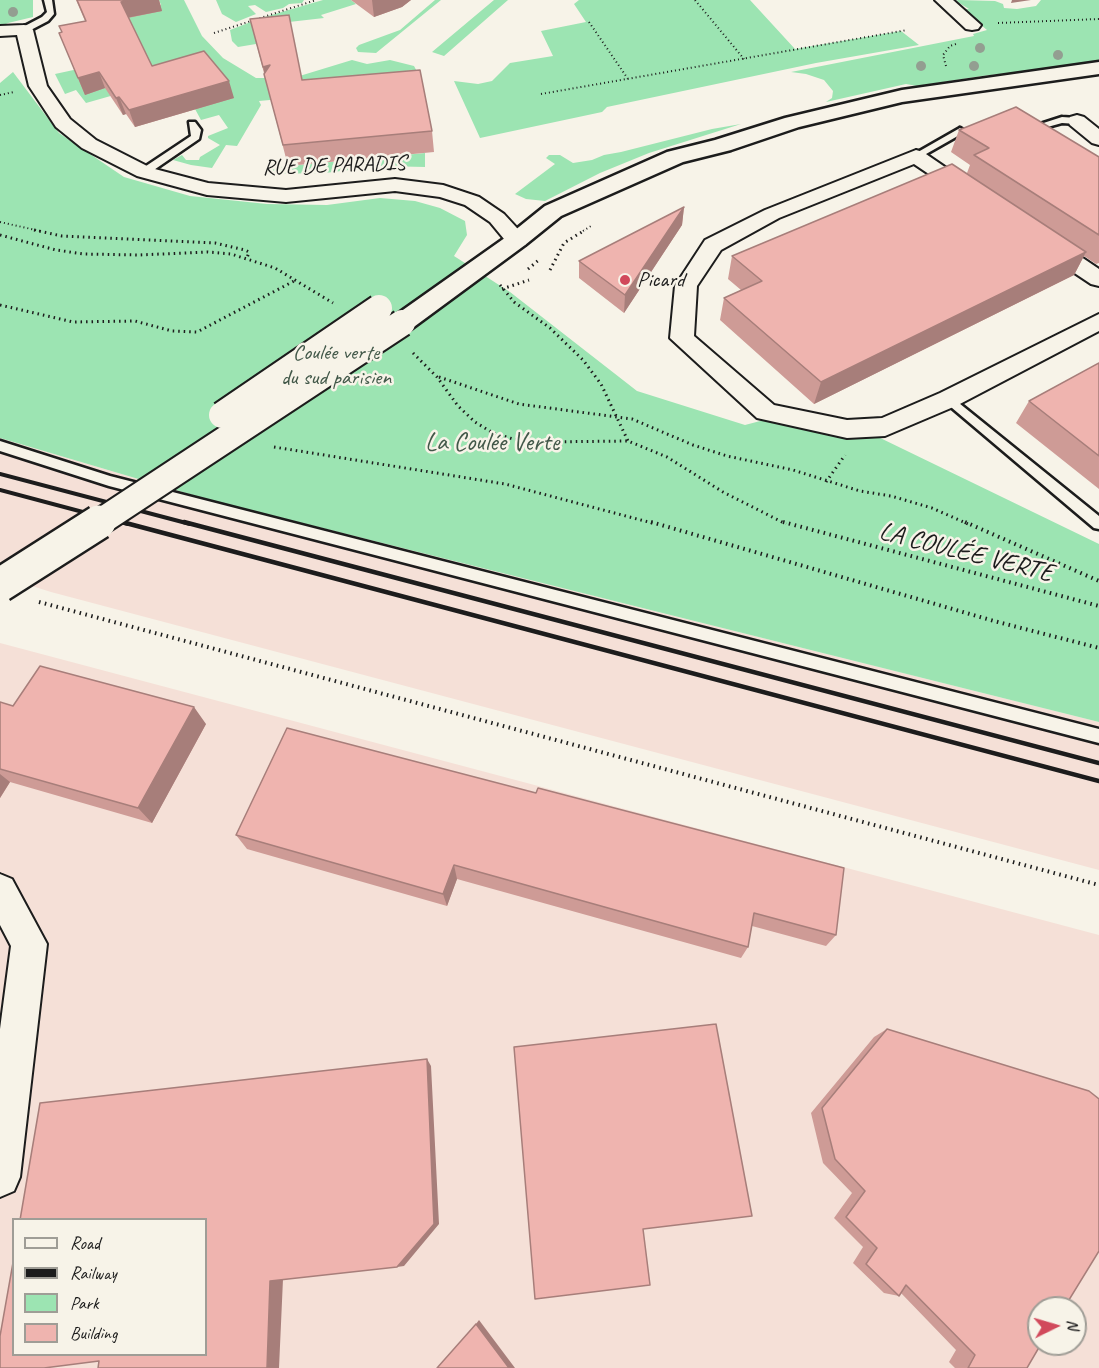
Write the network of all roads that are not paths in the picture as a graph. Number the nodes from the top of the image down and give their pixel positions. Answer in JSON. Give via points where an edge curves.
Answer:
{"nodes":[{"id":1,"x":48,"y":0,"type":"edge"},
{"id":2,"x":943,"y":0,"type":"edge"},
{"id":3,"x":972,"y":25,"type":"road end"},
{"id":4,"x":24,"y":30,"type":"junction"},
{"id":5,"x":0,"y":31,"type":"edge"},
{"id":6,"x":1099,"y":68,"type":"edge"},
{"id":7,"x":1077,"y":121,"type":"joint"},
{"id":8,"x":192,"y":124,"type":"dead end"},
{"id":9,"x":1033,"y":128,"type":"edge"},
{"id":10,"x":960,"y":131,"type":"edge"},
{"id":11,"x":1099,"y":139,"type":"edge"},
{"id":12,"x":915,"y":156,"type":"junction"},
{"id":13,"x":144,"y":172,"type":"junction"},
{"id":14,"x":983,"y":201,"type":"edge"},
{"id":15,"x":1031,"y":234,"type":"edge"},
{"id":16,"x":517,"y":240,"type":"junction"},
{"id":17,"x":1099,"y":279,"type":"edge"},
{"id":18,"x":1099,"y":321,"type":"edge"},
{"id":19,"x":949,"y":399,"type":"junction"},
{"id":20,"x":0,"y":446,"type":"edge"},
{"id":21,"x":1099,"y":524,"type":"edge"},
{"id":22,"x":0,"y":563,"type":"edge"},
{"id":23,"x":0,"y":585,"type":"edge"},
{"id":24,"x":1099,"y":736,"type":"edge"},
{"id":25,"x":0,"y":891,"type":"edge"},
{"id":26,"x":0,"y":1177,"type":"edge"}],
"edges":[{"from":1,"to":4,"type":"lane","via":[[51,12]]},
{"from":2,"to":3,"type":"street"},
{"from":4,"to":5,"type":"street"},
{"from":4,"to":13,"type":"street","name":"RUE DE PARADIS","via":[[38,86],[63,123],[89,144]]},
{"from":6,"to":16,"type":"main road","via":[[902,96],[803,120],[723,145],[649,184]]},
{"from":7,"to":9,"type":"lane","via":[[1062,120]]},
{"from":7,"to":11,"type":"street"},
{"from":8,"to":13,"type":"lane","via":[[196,137]]},
{"from":10,"to":12,"type":"lane"},
{"from":12,"to":14,"type":"street"},
{"from":12,"to":19,"type":"street","via":[[772,214],[712,245],[686,286],[682,338],[766,412],[847,429],[885,427]]},
{"from":13,"to":16,"type":"street","name":"RUE DE PARADIS","via":[[207,189],[286,196],[395,185],[443,191],[472,201],[497,218]]},
{"from":15,"to":17,"type":"street"},
{"from":16,"to":22,"type":"main road","bridge":true,"via":[[379,308]]},
{"from":16,"to":23,"type":"main road","bridge":true,"via":[[402,323]]},
{"from":18,"to":19,"type":"street"},
{"from":19,"to":21,"type":"lane"},
{"from":20,"to":24,"type":"lane","via":[[109,481]]},
{"from":25,"to":26,"type":"street","via":[[29,944]]}]}
